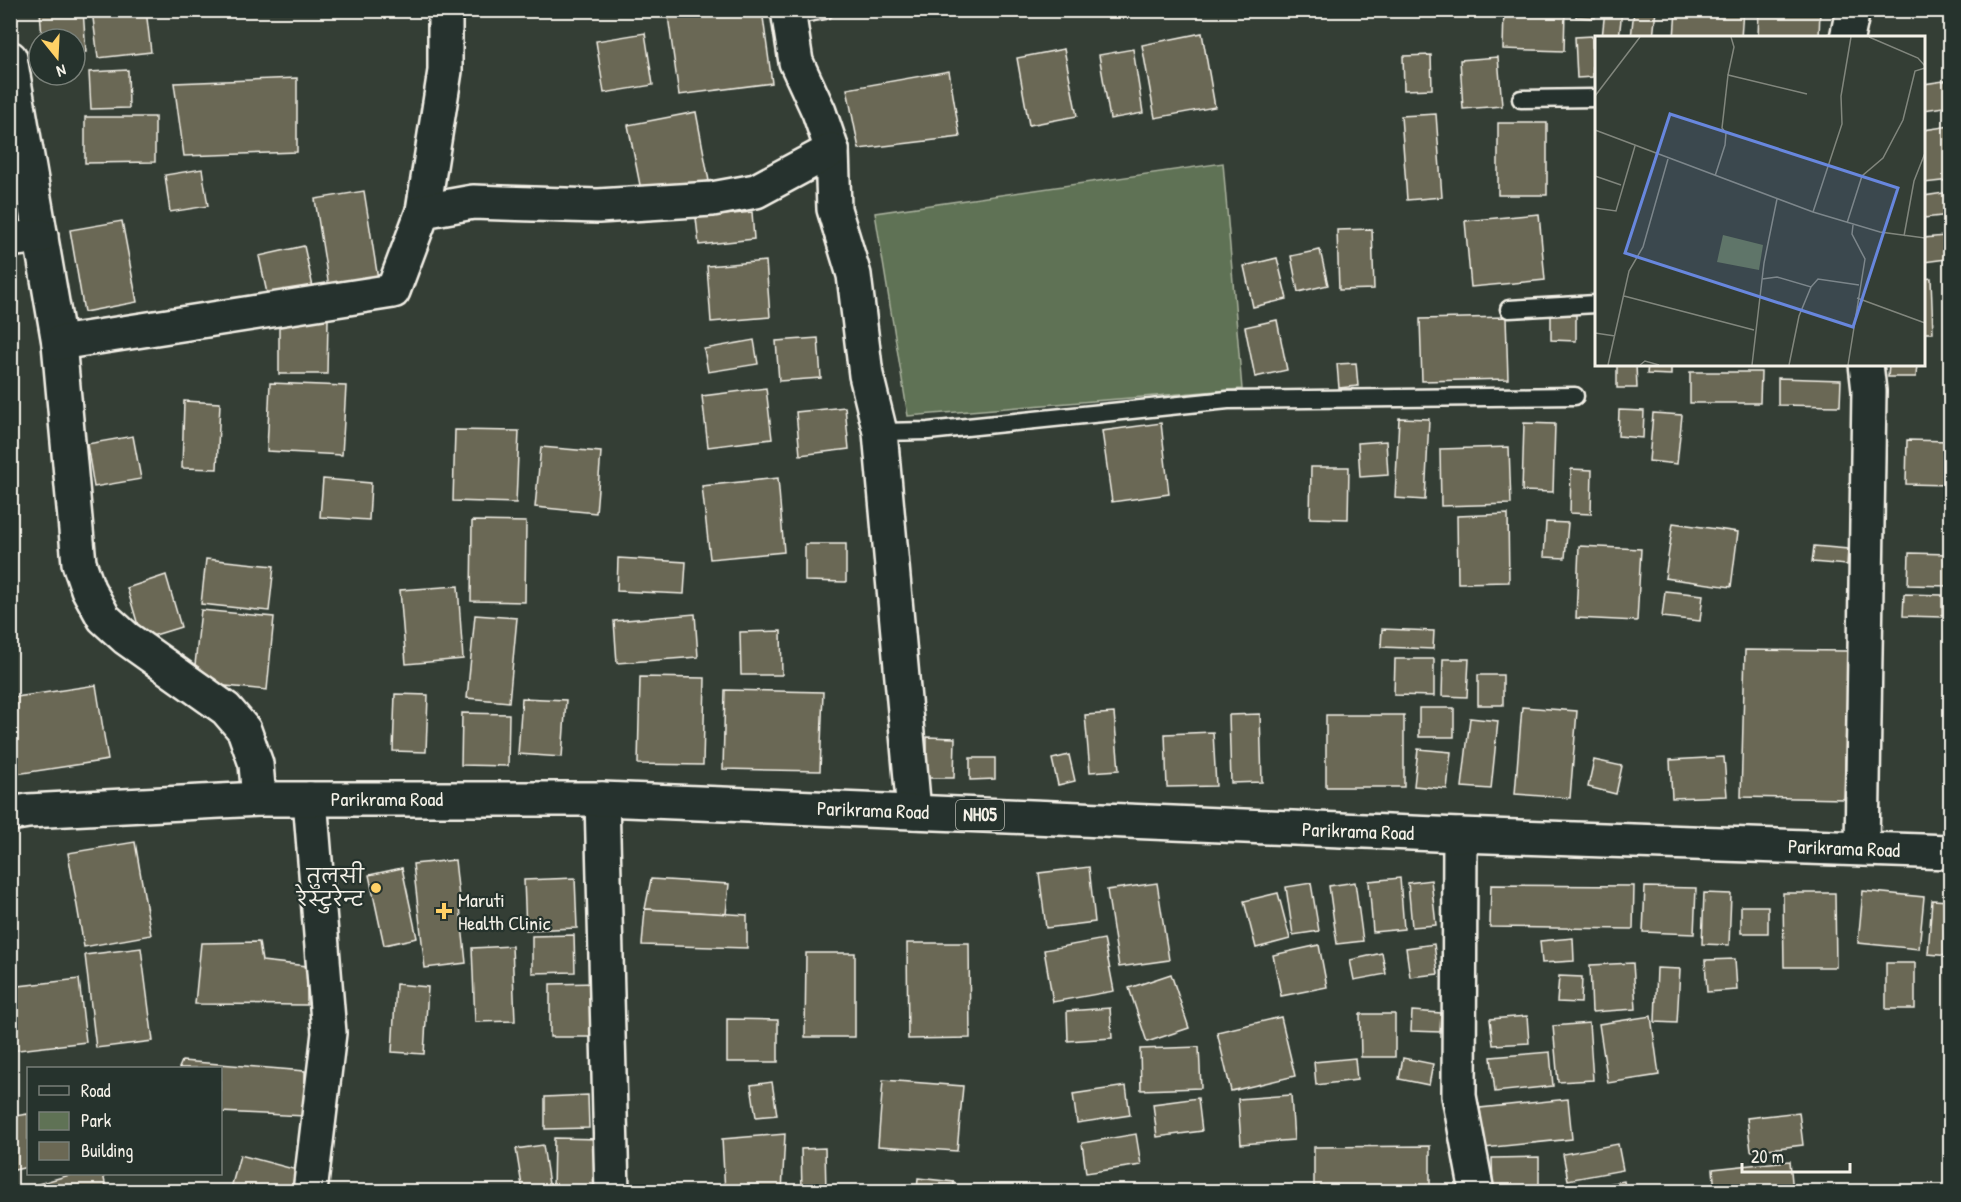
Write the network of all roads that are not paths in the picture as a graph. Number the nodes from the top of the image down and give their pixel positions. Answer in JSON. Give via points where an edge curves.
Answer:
{"nodes":[{"id":1,"x":445,"y":10,"type":"edge"},
{"id":2,"x":825,"y":10,"type":"edge"},
{"id":3,"x":1853,"y":10,"type":"edge"},
{"id":4,"x":789,"y":13,"type":"edge"},
{"id":5,"x":1847,"y":36,"type":"edge"},
{"id":6,"x":10,"y":58,"type":"edge"},
{"id":7,"x":1595,"y":98,"type":"edge"},
{"id":8,"x":1521,"y":99,"type":"dead end"},
{"id":9,"x":832,"y":150,"type":"junction"},
{"id":10,"x":423,"y":212,"type":"junction"},
{"id":11,"x":26,"y":238,"type":"edge"},
{"id":12,"x":1595,"y":304,"type":"edge"},
{"id":13,"x":1509,"y":309,"type":"dead end"},
{"id":14,"x":59,"y":343,"type":"junction"},
{"id":15,"x":1866,"y":366,"type":"edge"},
{"id":16,"x":1575,"y":396,"type":"dead end"},
{"id":17,"x":880,"y":432,"type":"junction"},
{"id":18,"x":259,"y":799,"type":"junction"},
{"id":19,"x":310,"y":799,"type":"junction"},
{"id":20,"x":602,"y":799,"type":"junction"},
{"id":21,"x":914,"y":812,"type":"junction"},
{"id":22,"x":10,"y":814,"type":"edge"},
{"id":23,"x":1460,"y":835,"type":"junction"},
{"id":24,"x":1862,"y":848,"type":"junction"},
{"id":25,"x":1950,"y":852,"type":"edge"},
{"id":26,"x":310,"y":1191,"type":"edge"},
{"id":27,"x":612,"y":1191,"type":"edge"},
{"id":28,"x":1477,"y":1191,"type":"edge"}],
"edges":[{"from":1,"to":10,"type":"street","via":[[445,71]]},
{"from":2,"to":4,"type":"lane"},
{"from":3,"to":5,"type":"street"},
{"from":4,"to":9,"type":"street","via":[[796,62]]},
{"from":6,"to":11,"type":"street"},
{"from":7,"to":8,"type":"lane"},
{"from":9,"to":10,"type":"street","via":[[756,191],[712,199],[598,206],[473,202]]},
{"from":9,"to":17,"type":"street","via":[[834,209],[854,275],[866,375]]},
{"from":10,"to":14,"type":"street","via":[[393,291]]},
{"from":11,"to":14,"type":"street"},
{"from":12,"to":13,"type":"lane"},
{"from":14,"to":18,"type":"street","via":[[79,563],[88,589],[104,618],[126,638],[226,709],[244,730],[256,764]]},
{"from":15,"to":24,"type":"street"},
{"from":16,"to":17,"type":"lane","via":[[1228,400],[928,431]]},
{"from":17,"to":21,"type":"street"},
{"from":18,"to":19,"type":"street","name":"Parikrama Road","number":"NH05"},
{"from":18,"to":22,"type":"street","name":"Parikrama Road","number":"NH05"},
{"from":19,"to":20,"type":"street","name":"Parikrama Road","number":"NH05"},
{"from":19,"to":26,"type":"street","via":[[329,1033]]},
{"from":20,"to":21,"type":"street","name":"Parikrama Road","number":"NH05"},
{"from":20,"to":27,"type":"street"},
{"from":21,"to":23,"type":"street","name":"Parikrama Road","number":"NH05"},
{"from":23,"to":24,"type":"street","name":"Parikrama Road","number":"NH05"},
{"from":23,"to":28,"type":"street","via":[[1459,1096]]},
{"from":24,"to":25,"type":"street","name":"Parikrama Road","number":"NH05"}]}
